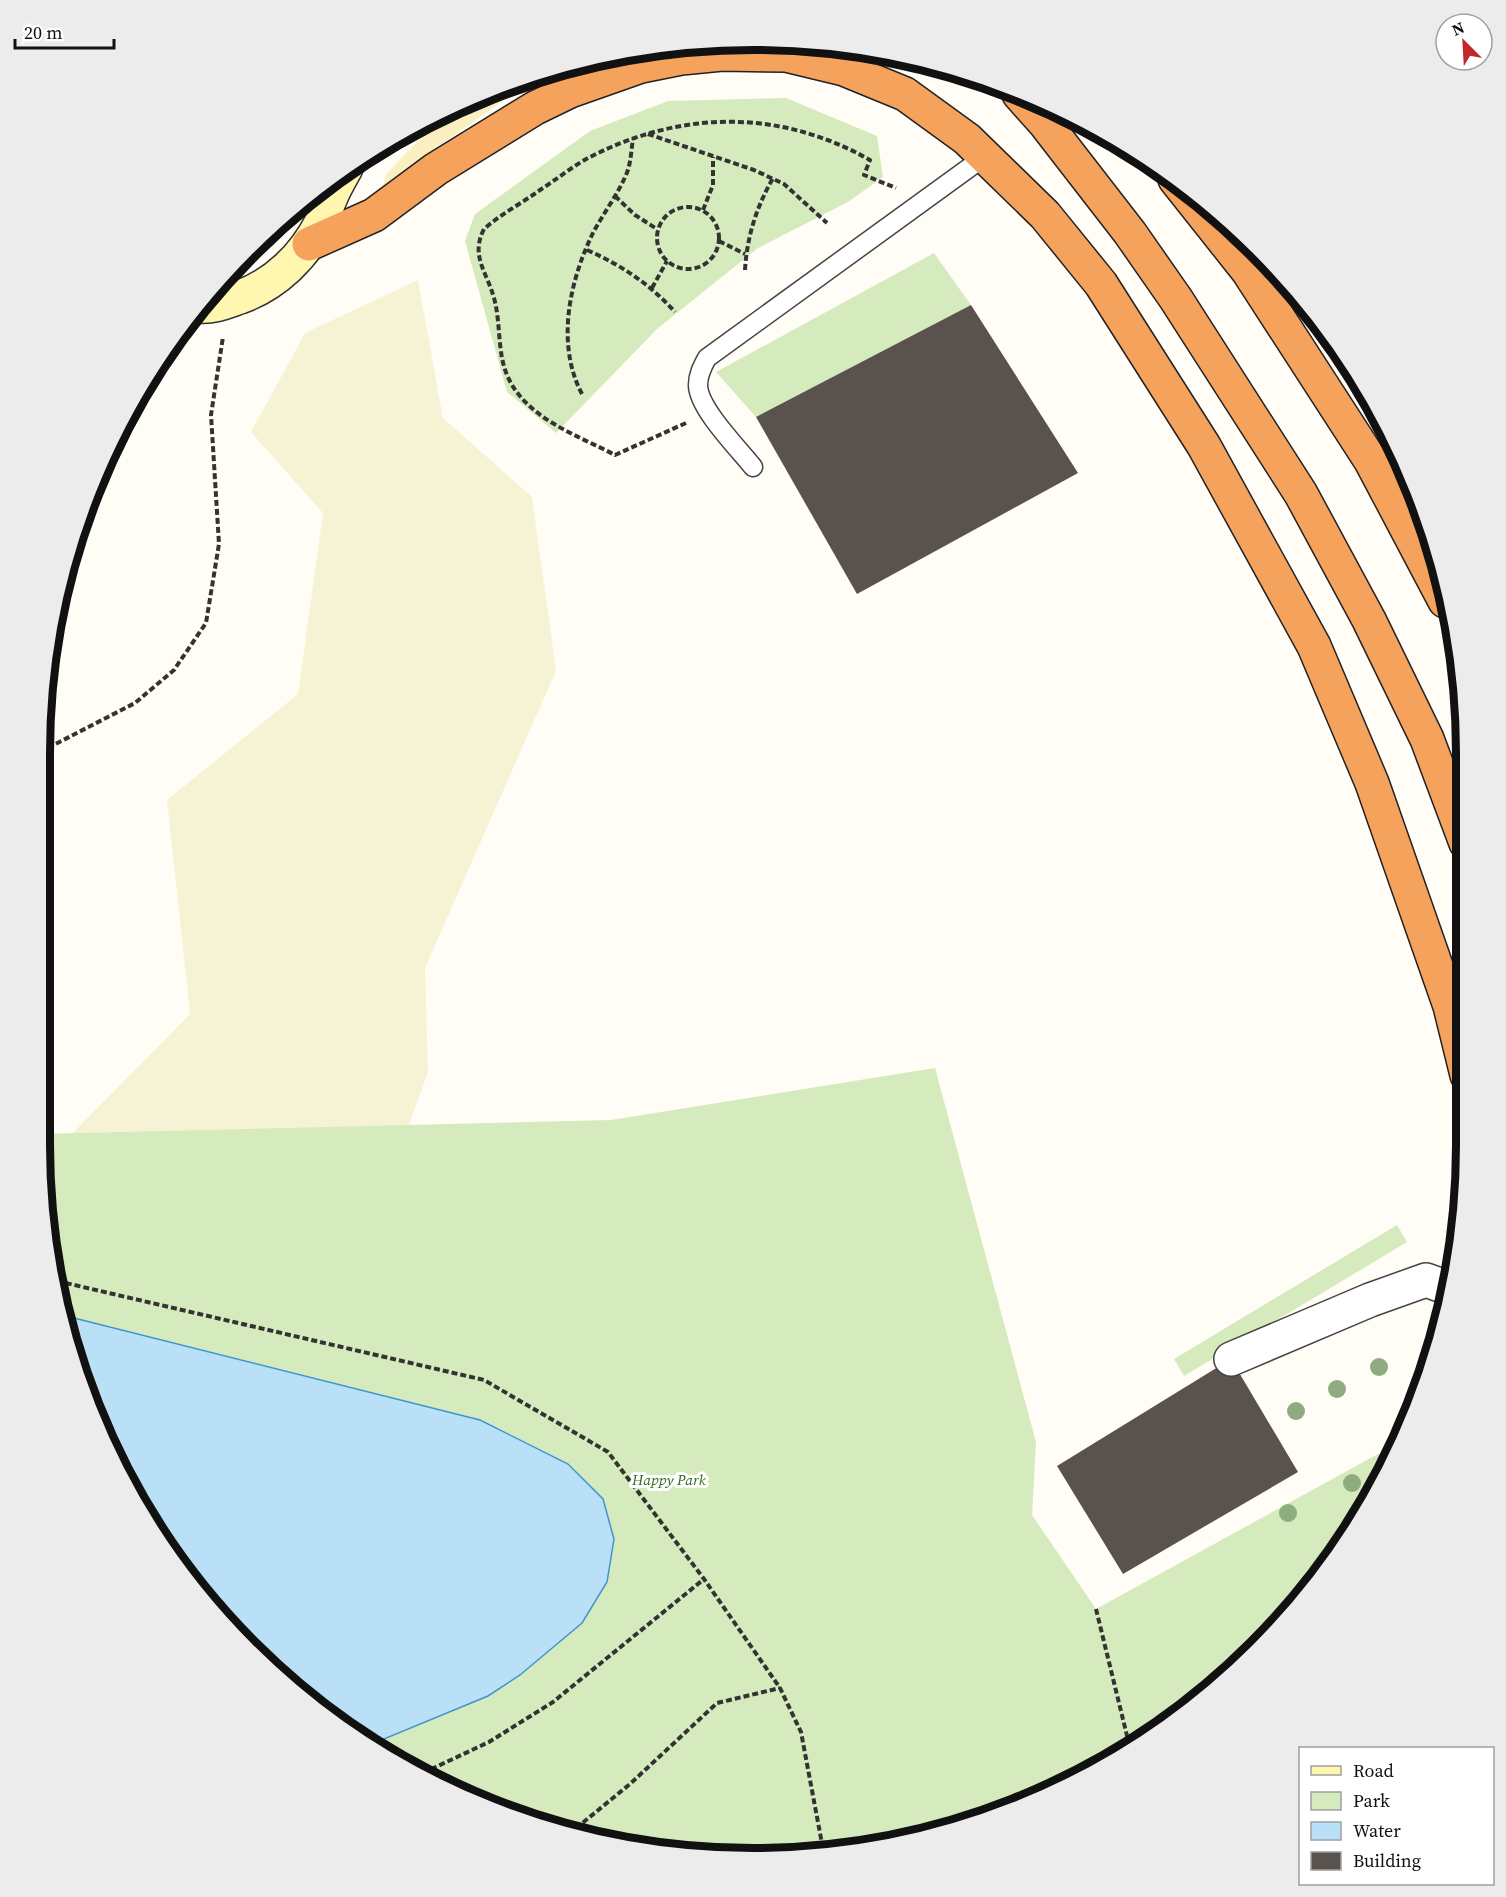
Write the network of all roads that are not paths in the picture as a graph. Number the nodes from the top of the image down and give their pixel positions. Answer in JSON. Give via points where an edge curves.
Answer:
{"nodes":[{"id":1,"x":1030,"y":106,"type":"edge"},
{"id":2,"x":984,"y":157,"type":"junction"},
{"id":3,"x":336,"y":187,"type":"edge"},
{"id":4,"x":1201,"y":211,"type":"edge"},
{"id":5,"x":309,"y":244,"type":"junction"},
{"id":6,"x":214,"y":303,"type":"edge"},
{"id":7,"x":753,"y":467,"type":"dead end"},
{"id":8,"x":1436,"y":587,"type":"edge"},
{"id":9,"x":1456,"y":816,"type":"edge"},
{"id":10,"x":1456,"y":999,"type":"edge"},
{"id":11,"x":1442,"y":1286,"type":"edge"},
{"id":12,"x":1231,"y":1359,"type":"dead end"}],
"edges":[{"from":1,"to":9,"type":"highway","via":[[1176,299],[1301,494],[1427,739]]},
{"from":2,"to":5,"type":"highway","via":[[967,139],[905,94],[844,69],[786,56],[722,54],[681,58],[604,78],[535,108],[436,169],[374,215]]},
{"from":2,"to":7,"type":"lane","via":[[707,358],[700,371],[701,401]]},
{"from":2,"to":10,"type":"highway","via":[[1045,215],[1101,284],[1215,466],[1314,646]]},
{"from":3,"to":5,"type":"main road"},
{"from":4,"to":8,"type":"highway","via":[[1248,271],[1371,461]]},
{"from":5,"to":6,"type":"main road","via":[[271,281],[250,293]]},
{"from":11,"to":12,"type":"street","via":[[1426,1280]]}]}
